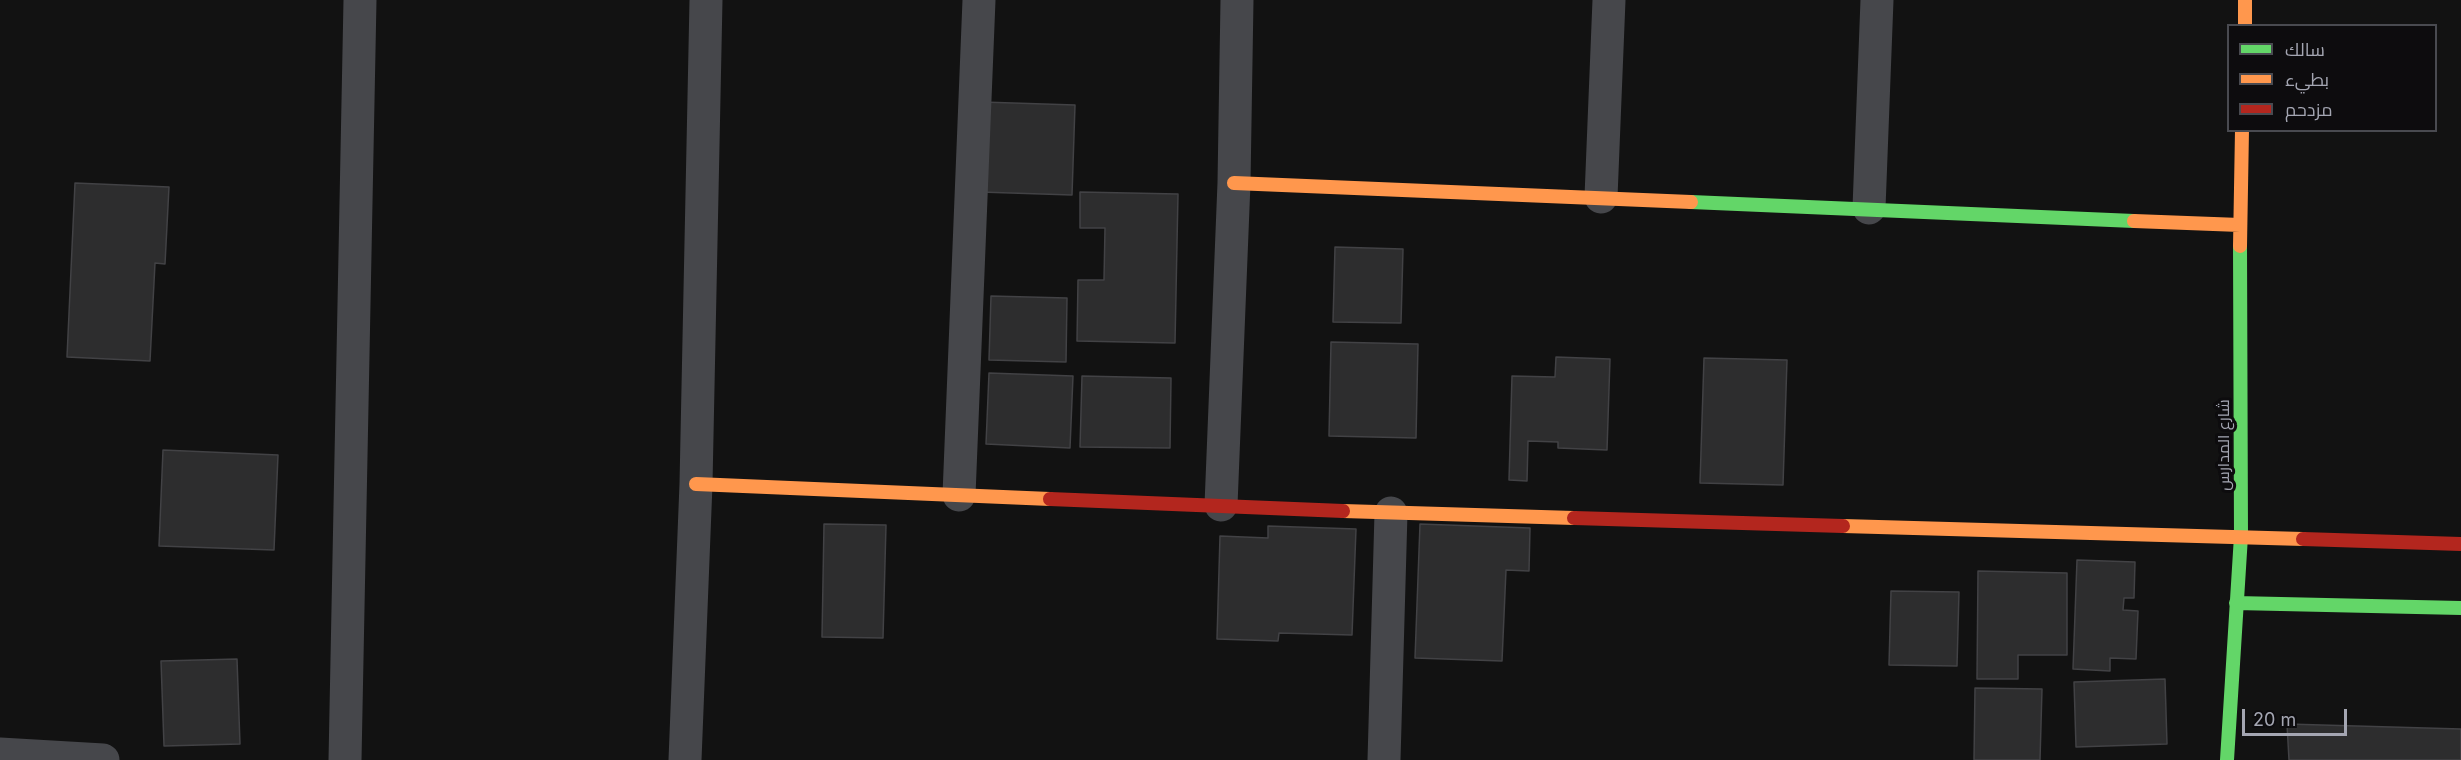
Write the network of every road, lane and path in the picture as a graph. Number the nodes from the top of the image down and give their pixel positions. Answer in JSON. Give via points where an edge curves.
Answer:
{"nodes":[{"id":1,"x":360,"y":0,"type":"edge"},
{"id":2,"x":706,"y":0,"type":"edge"},
{"id":3,"x":979,"y":0,"type":"edge"},
{"id":4,"x":1237,"y":0,"type":"edge"},
{"id":5,"x":1609,"y":0,"type":"edge"},
{"id":6,"x":1877,"y":0,"type":"edge"},
{"id":7,"x":2245,"y":0,"type":"edge"},
{"id":8,"x":2245,"y":24,"type":"edge"},
{"id":9,"x":2242,"y":132,"type":"edge"},
{"id":10,"x":1234,"y":183,"type":"junction"},
{"id":11,"x":1601,"y":197,"type":"junction"},
{"id":12,"x":1869,"y":208,"type":"junction"},
{"id":13,"x":2240,"y":225,"type":"junction"},
{"id":14,"x":696,"y":484,"type":"junction"},
{"id":15,"x":959,"y":495,"type":"junction"},
{"id":16,"x":1221,"y":505,"type":"junction"},
{"id":17,"x":1391,"y":513,"type":"junction"},
{"id":18,"x":2241,"y":537,"type":"junction"},
{"id":19,"x":2461,"y":544,"type":"edge"},
{"id":20,"x":2236,"y":603,"type":"junction"},
{"id":21,"x":2461,"y":608,"type":"edge"},
{"id":22,"x":0,"y":754,"type":"edge"},
{"id":23,"x":104,"y":760,"type":"edge"},
{"id":24,"x":345,"y":760,"type":"edge"},
{"id":25,"x":685,"y":760,"type":"edge"},
{"id":26,"x":1384,"y":760,"type":"edge"},
{"id":27,"x":2227,"y":760,"type":"edge"}],
"edges":[{"from":1,"to":24,"type":"street"},
{"from":2,"to":14,"type":"street"},
{"from":3,"to":15,"type":"street"},
{"from":4,"to":10,"type":"street"},
{"from":5,"to":11,"type":"street"},
{"from":6,"to":12,"type":"street"},
{"from":7,"to":8,"type":"street"},
{"from":9,"to":13,"type":"street","name":"شارع المدارس"},
{"from":10,"to":11,"type":"street"},
{"from":10,"to":16,"type":"street"},
{"from":11,"to":12,"type":"street"},
{"from":12,"to":13,"type":"street"},
{"from":13,"to":18,"type":"street","name":"شارع المدارس"},
{"from":14,"to":15,"type":"street"},
{"from":14,"to":25,"type":"street"},
{"from":15,"to":16,"type":"street"},
{"from":16,"to":17,"type":"street"},
{"from":17,"to":18,"type":"street"},
{"from":17,"to":26,"type":"street"},
{"from":18,"to":19,"type":"street"},
{"from":18,"to":20,"type":"street","name":"شارع المدارس"},
{"from":20,"to":21,"type":"street"},
{"from":20,"to":27,"type":"street","name":"شارع المدارس"},
{"from":22,"to":23,"type":"street"}]}
